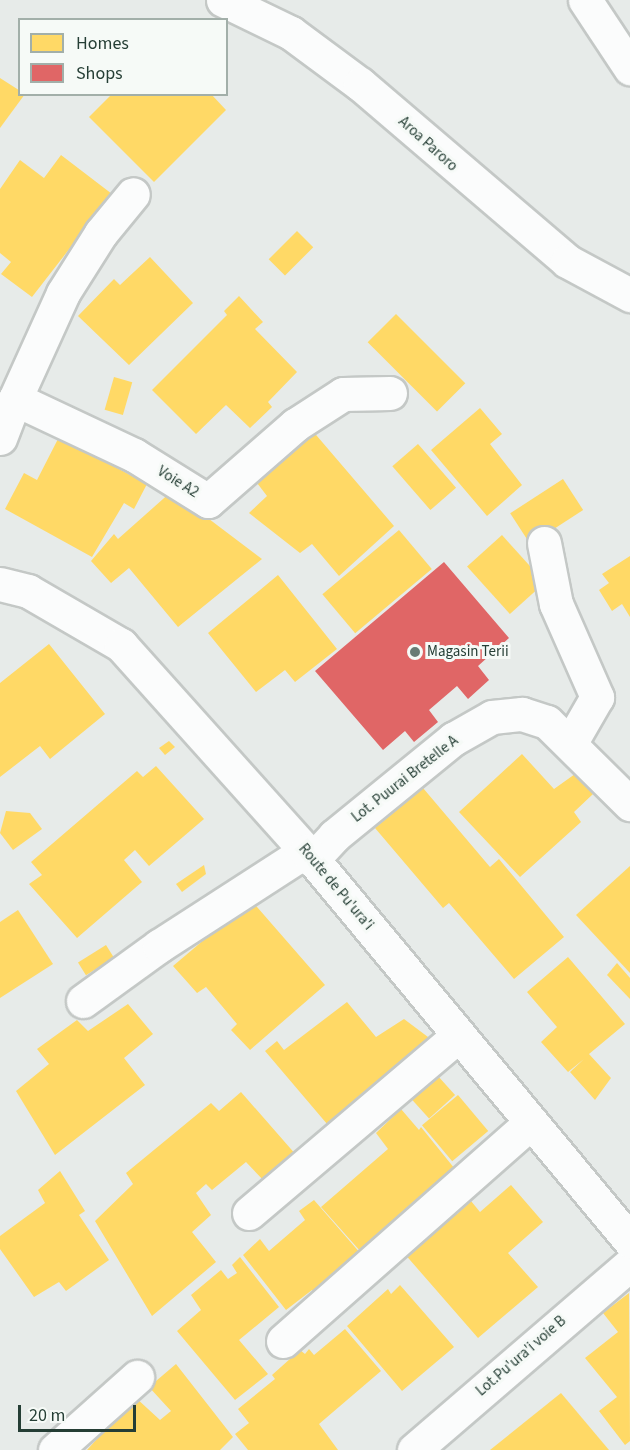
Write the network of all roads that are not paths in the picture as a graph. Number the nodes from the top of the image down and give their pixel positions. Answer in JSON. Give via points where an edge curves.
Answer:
{"nodes":[{"id":1,"x":223,"y":0,"type":"edge"},
{"id":2,"x":585,"y":0,"type":"edge"},
{"id":3,"x":630,"y":68,"type":"edge"},
{"id":4,"x":133,"y":194,"type":"dead end"},
{"id":5,"x":630,"y":295,"type":"edge"},
{"id":6,"x":390,"y":393,"type":"dead end"},
{"id":7,"x":15,"y":399,"type":"junction"},
{"id":8,"x":0,"y":438,"type":"edge"},
{"id":9,"x":544,"y":543,"type":"dead end"},
{"id":10,"x":0,"y":584,"type":"edge"},
{"id":11,"x":570,"y":744,"type":"junction"},
{"id":12,"x":630,"y":804,"type":"edge"},
{"id":13,"x":309,"y":856,"type":"junction"},
{"id":14,"x":83,"y":1001,"type":"dead end"},
{"id":15,"x":459,"y":1035,"type":"junction"},
{"id":16,"x":531,"y":1122,"type":"junction"},
{"id":17,"x":249,"y":1213,"type":"dead end"},
{"id":18,"x":630,"y":1241,"type":"edge"},
{"id":19,"x":630,"y":1264,"type":"edge"},
{"id":20,"x":282,"y":1341,"type":"dead end"},
{"id":21,"x":137,"y":1377,"type":"dead end"},
{"id":22,"x":55,"y":1450,"type":"edge"},
{"id":23,"x":414,"y":1450,"type":"edge"}],
"edges":[{"from":1,"to":5,"type":"street","name":"Aroa Paroro","via":[[291,33],[360,84],[567,261]]},
{"from":2,"to":3,"type":"street"},
{"from":4,"to":7,"type":"street","via":[[101,233],[63,293]]},
{"from":6,"to":7,"type":"street","name":"Voie A2","via":[[343,394],[296,425],[208,501],[125,450]]},
{"from":7,"to":8,"type":"street"},
{"from":9,"to":11,"type":"street","via":[[556,604],[597,697]]},
{"from":10,"to":13,"type":"street","name":"Route de Pu'ura'i","via":[[28,591],[121,645]]},
{"from":11,"to":12,"type":"street","name":"Lot. Puurai Bretelle A"},
{"from":11,"to":13,"type":"street","name":"Lot. Puurai Bretelle A","via":[[547,722],[522,714],[492,717],[444,747]]},
{"from":13,"to":14,"type":"street","name":"Lot. Puurai Bretelle A","via":[[159,946]]},
{"from":13,"to":15,"type":"street","name":"Route de Pu'ura'i"},
{"from":15,"to":16,"type":"street","name":"Route de Pu'ura'i"},
{"from":15,"to":17,"type":"street"},
{"from":16,"to":18,"type":"street","name":"Route de Pu'ura'i"},
{"from":16,"to":20,"type":"street"},
{"from":19,"to":23,"type":"street","name":"Lot.Pu'ura'i voie B"},
{"from":21,"to":22,"type":"street"}]}
